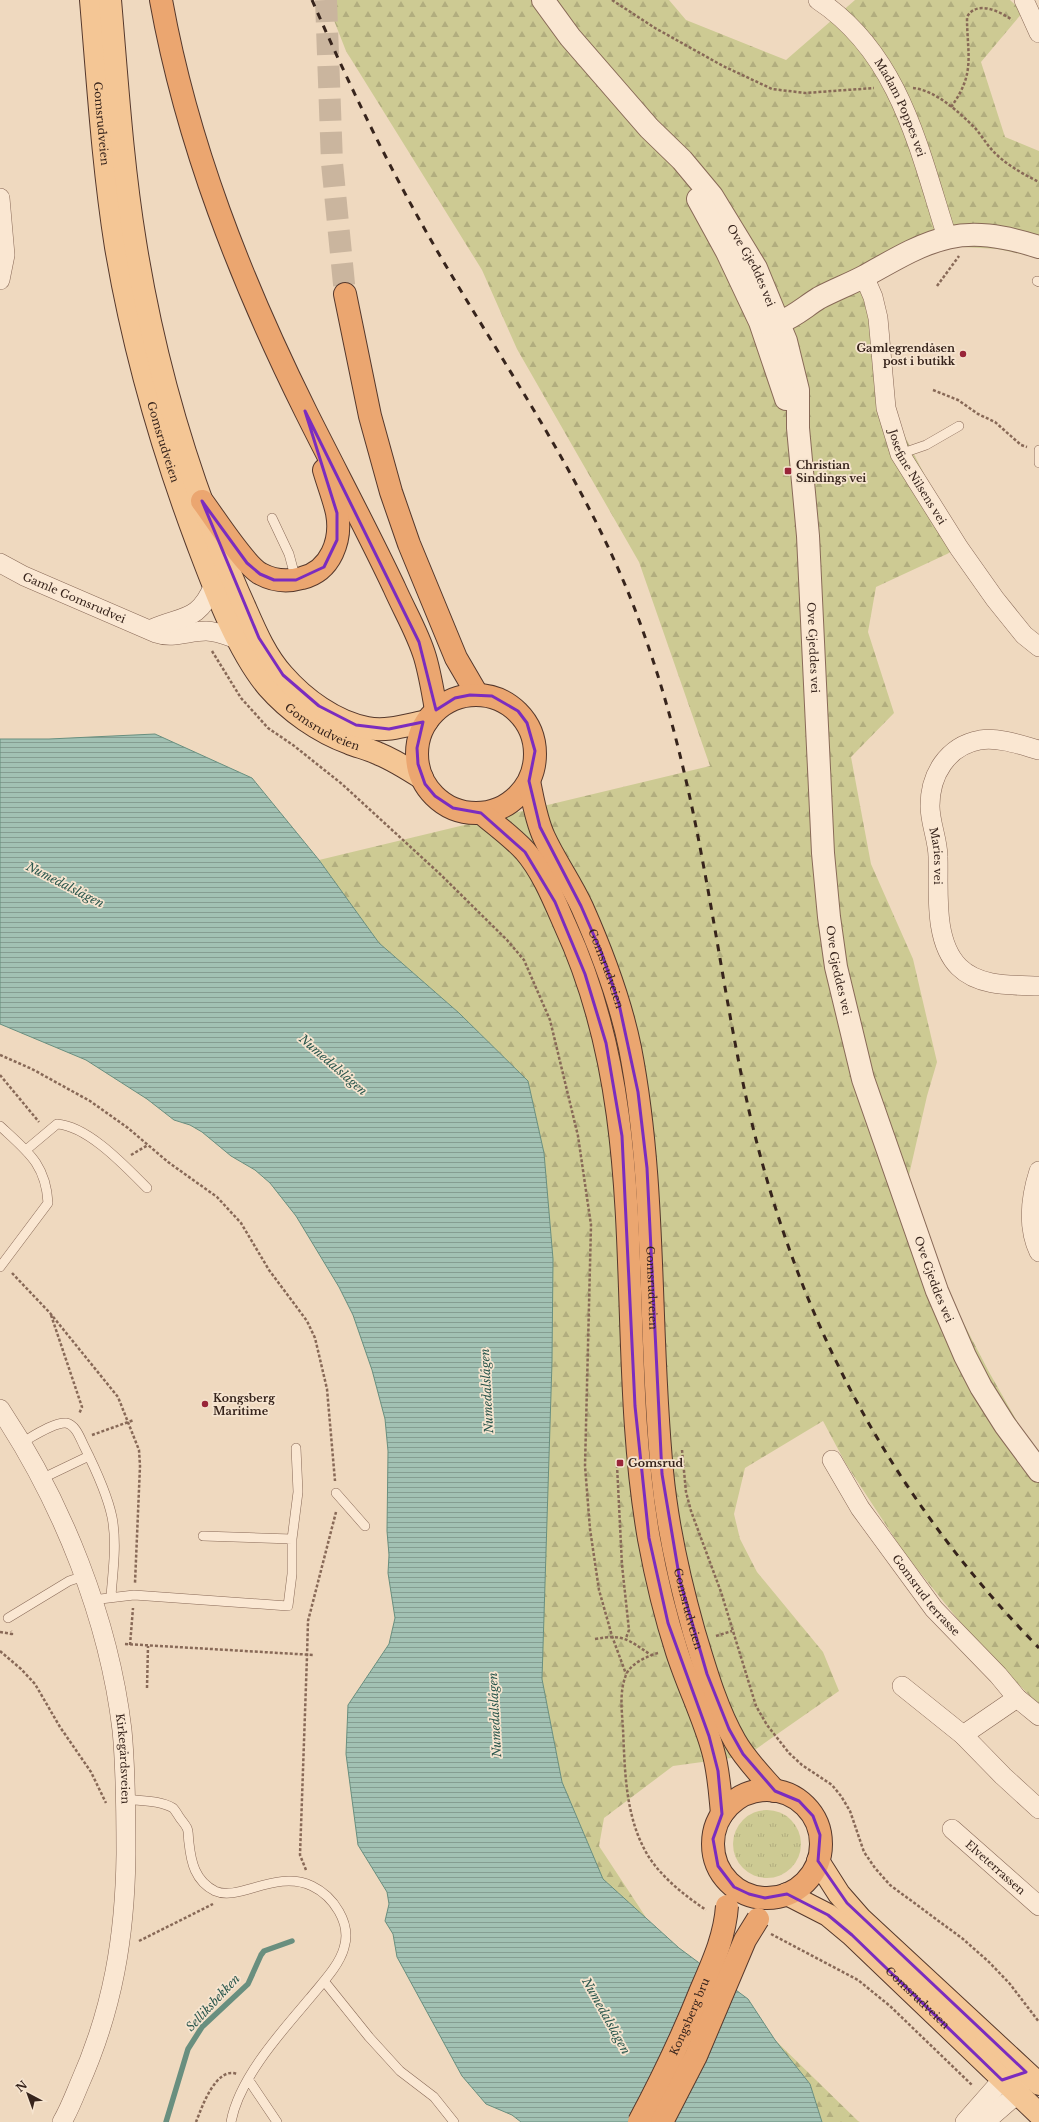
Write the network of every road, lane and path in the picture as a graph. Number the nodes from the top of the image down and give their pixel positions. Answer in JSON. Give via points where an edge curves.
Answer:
{"nodes":[{"id":1,"x":91,"y":0,"type":"edge"},
{"id":2,"x":110,"y":0,"type":"edge"},
{"id":3,"x":161,"y":0,"type":"edge"},
{"id":4,"x":543,"y":0,"type":"edge"},
{"id":5,"x":612,"y":0,"type":"edge"},
{"id":6,"x":818,"y":0,"type":"edge"},
{"id":7,"x":1024,"y":0,"type":"edge"},
{"id":8,"x":1016,"y":22,"type":"dead end"},
{"id":9,"x":1039,"y":33,"type":"edge"},
{"id":10,"x":895,"y":87,"type":"junction"},
{"id":11,"x":950,"y":107,"type":"junction"},
{"id":12,"x":1039,"y":182,"type":"edge"},
{"id":13,"x":0,"y":198,"type":"edge"},
{"id":14,"x":948,"y":237,"type":"junction"},
{"id":15,"x":1039,"y":247,"type":"edge"},
{"id":16,"x":864,"y":276,"type":"junction"},
{"id":17,"x":0,"y":280,"type":"edge"},
{"id":18,"x":345,"y":294,"type":"tunnel mouth"},
{"id":19,"x":771,"y":317,"type":"junction"},
{"id":20,"x":933,"y":390,"type":"dead end"},
{"id":21,"x":305,"y":411,"type":"junction"},
{"id":22,"x":959,"y":426,"type":"dead end"},
{"id":23,"x":1039,"y":451,"type":"edge"},
{"id":24,"x":900,"y":454,"type":"junction"},
{"id":25,"x":1039,"y":463,"type":"edge"},
{"id":26,"x":202,"y":502,"type":"junction"},
{"id":27,"x":272,"y":518,"type":"dead end"},
{"id":28,"x":0,"y":563,"type":"edge"},
{"id":29,"x":296,"y":580,"type":"junction"},
{"id":30,"x":214,"y":584,"type":"junction"},
{"id":31,"x":150,"y":630,"type":"junction"},
{"id":32,"x":203,"y":632,"type":"junction"},
{"id":33,"x":239,"y":640,"type":"junction"},
{"id":34,"x":1039,"y":647,"type":"edge"},
{"id":35,"x":477,"y":694,"type":"junction"},
{"id":36,"x":432,"y":715,"type":"junction"},
{"id":37,"x":1039,"y":750,"type":"edge"},
{"id":38,"x":422,"y":778,"type":"junction"},
{"id":39,"x":529,"y":781,"type":"junction"},
{"id":40,"x":481,"y":813,"type":"junction"},
{"id":41,"x":1039,"y":986,"type":"edge"},
{"id":42,"x":0,"y":1055,"type":"edge"},
{"id":43,"x":0,"y":1075,"type":"edge"},
{"id":44,"x":0,"y":1126,"type":"edge"},
{"id":45,"x":47,"y":1130,"type":"junction"},
{"id":46,"x":148,"y":1146,"type":"junction"},
{"id":47,"x":26,"y":1150,"type":"junction"},
{"id":48,"x":120,"y":1162,"type":"junction"},
{"id":49,"x":1039,"y":1171,"type":"edge"},
{"id":50,"x":147,"y":1188,"type":"dead end"},
{"id":51,"x":1039,"y":1252,"type":"edge"},
{"id":52,"x":2,"y":1265,"type":"edge"},
{"id":53,"x":50,"y":1313,"type":"junction"},
{"id":54,"x":0,"y":1410,"type":"edge"},
{"id":55,"x":134,"y":1420,"type":"dead end"},
{"id":56,"x":127,"y":1421,"type":"junction"},
{"id":57,"x":74,"y":1428,"type":"junction"},
{"id":58,"x":80,"y":1439,"type":"junction"},
{"id":59,"x":681,"y":1442,"type":"dead end"},
{"id":60,"x":21,"y":1443,"type":"junction"},
{"id":61,"x":296,"y":1448,"type":"dead end"},
{"id":62,"x":89,"y":1456,"type":"junction"},
{"id":63,"x":832,"y":1460,"type":"dead end"},
{"id":64,"x":617,"y":1462,"type":"dead end"},
{"id":65,"x":1039,"y":1471,"type":"edge"},
{"id":66,"x":41,"y":1479,"type":"junction"},
{"id":67,"x":336,"y":1493,"type":"junction"},
{"id":68,"x":365,"y":1526,"type":"dead end"},
{"id":69,"x":202,"y":1536,"type":"dead end"},
{"id":70,"x":292,"y":1540,"type":"junction"},
{"id":71,"x":84,"y":1576,"type":"junction"},
{"id":72,"x":134,"y":1595,"type":"junction"},
{"id":73,"x":111,"y":1596,"type":"junction"},
{"id":74,"x":92,"y":1600,"type":"junction"},
{"id":75,"x":8,"y":1618,"type":"dead end"},
{"id":76,"x":732,"y":1631,"type":"junction"},
{"id":77,"x":612,"y":1636,"type":"junction"},
{"id":78,"x":626,"y":1638,"type":"junction"},
{"id":79,"x":712,"y":1638,"type":"dead end"},
{"id":80,"x":594,"y":1639,"type":"dead end"},
{"id":81,"x":117,"y":1644,"type":"dead end"},
{"id":82,"x":130,"y":1645,"type":"junction"},
{"id":83,"x":148,"y":1646,"type":"junction"},
{"id":84,"x":0,"y":1651,"type":"edge"},
{"id":85,"x":660,"y":1653,"type":"dead end"},
{"id":86,"x":314,"y":1655,"type":"dead end"},
{"id":87,"x":651,"y":1655,"type":"junction"},
{"id":88,"x":307,"y":1656,"type":"junction"},
{"id":89,"x":902,"y":1686,"type":"dead end"},
{"id":90,"x":147,"y":1688,"type":"dead end"},
{"id":91,"x":1017,"y":1698,"type":"junction"},
{"id":92,"x":1039,"y":1716,"type":"edge"},
{"id":93,"x":963,"y":1735,"type":"junction"},
{"id":94,"x":775,"y":1790,"type":"junction"},
{"id":95,"x":125,"y":1799,"type":"junction"},
{"id":96,"x":1039,"y":1809,"type":"edge"},
{"id":97,"x":722,"y":1814,"type":"junction"},
{"id":98,"x":126,"y":1818,"type":"junction"},
{"id":99,"x":952,"y":1829,"type":"dead end"},
{"id":100,"x":818,"y":1861,"type":"junction"},
{"id":101,"x":725,"y":1877,"type":"junction"},
{"id":102,"x":311,"y":1886,"type":"junction"},
{"id":103,"x":226,"y":1894,"type":"junction"},
{"id":104,"x":783,"y":1895,"type":"junction"},
{"id":105,"x":1039,"y":1906,"type":"edge"},
{"id":106,"x":120,"y":1951,"type":"junction"},
{"id":107,"x":324,"y":1981,"type":"junction"},
{"id":108,"x":1039,"y":2022,"type":"edge"},
{"id":109,"x":1033,"y":2078,"type":"edge"},
{"id":110,"x":248,"y":2079,"type":"junction"},
{"id":111,"x":1010,"y":2087,"type":"junction"},
{"id":112,"x":1039,"y":2114,"type":"edge"},
{"id":113,"x":62,"y":2122,"type":"edge"},
{"id":114,"x":196,"y":2122,"type":"edge"},
{"id":115,"x":231,"y":2122,"type":"edge"},
{"id":116,"x":277,"y":2122,"type":"edge"},
{"id":117,"x":454,"y":2122,"type":"edge"},
{"id":118,"x":639,"y":2122,"type":"edge"},
{"id":119,"x":662,"y":2122,"type":"edge"},
{"id":120,"x":965,"y":2122,"type":"edge"},
{"id":121,"x":985,"y":2122,"type":"edge"}],
"edges":[{"from":1,"to":30,"type":"main road","name":"Gomsrudveien","via":[[109,191],[126,296],[144,377],[165,450],[184,508]]},
{"from":2,"to":26,"type":"main road","name":"Gomsrudveien","via":[[123,146],[135,243],[163,372]]},
{"from":3,"to":21,"type":"highway","via":[[173,62],[216,204],[244,279]]},
{"from":4,"to":19,"type":"street","name":"Ove Gjeddes vei","via":[[570,37],[649,128],[704,208],[727,252]]},
{"from":5,"to":10,"type":"path","via":[[723,66],[772,89],[805,93]]},
{"from":6,"to":10,"type":"street","name":"Madam Poppes vei","via":[[864,42]]},
{"from":7,"to":9,"type":"street"},
{"from":8,"to":11,"type":"path","via":[[988,7],[974,8],[969,12],[968,72],[963,88]]},
{"from":10,"to":11,"type":"path","via":[[921,89]]},
{"from":10,"to":14,"type":"street","name":"Madam Poppes vei","via":[[919,148]]},
{"from":11,"to":12,"type":"path","via":[[974,127],[994,152],[1023,174]]},
{"from":13,"to":17,"type":"street","via":[[5,255]]},
{"from":14,"to":15,"type":"street","via":[[965,234],[1003,236]]},
{"from":14,"to":16,"type":"street","via":[[922,245]]},
{"from":16,"to":19,"type":"street","via":[[820,298]]},
{"from":16,"to":24,"type":"street","name":"Josefine Nilsens vei","via":[[878,318],[886,408]]},
{"from":18,"to":35,"type":"highway","via":[[370,416],[391,492],[409,544],[456,658]]},
{"from":19,"to":65,"type":"street","name":"Ove Gjeddes vei","via":[[798,428],[808,536],[823,853],[834,960],[844,1005],[863,1079],[937,1291],[981,1387],[1004,1424]]},
{"from":20,"to":23,"type":"path","via":[[958,400],[995,422],[1021,445]]},
{"from":21,"to":29,"type":"highway","via":[[337,513],[338,527],[332,554],[324,567]]},
{"from":21,"to":36,"type":"highway","via":[[420,642],[429,670]]},
{"from":22,"to":24,"type":"lane","via":[[926,445]]},
{"from":23,"to":25,"type":"lane"},
{"from":24,"to":34,"type":"street","name":"Josefine Nilsens vei","via":[[954,541],[995,599],[1024,635]]},
{"from":26,"to":29,"type":"highway","via":[[247,562],[260,574],[274,580]]},
{"from":26,"to":36,"type":"main road","name":"Gomsrudveien","via":[[259,638],[282,675],[319,706],[356,725],[389,729]]},
{"from":27,"to":29,"type":"lane","via":[[289,554]]},
{"from":28,"to":31,"type":"street","name":"Gamle Gomsrudvei"},
{"from":30,"to":31,"type":"street","via":[[208,598],[194,614]]},
{"from":30,"to":33,"type":"main road","name":"Gomsrudveien"},
{"from":31,"to":32,"type":"street","name":"Gamle Gomsrudvei","via":[[163,636]]},
{"from":32,"to":33,"type":"street","name":"Gamle Gomsrudvei","via":[[222,634]]},
{"from":32,"to":77,"type":"path","via":[[229,682],[268,728],[342,784],[507,940],[524,960],[550,1020],[578,1136],[591,1226],[585,1466],[590,1529],[599,1590]]},
{"from":33,"to":38,"type":"main road","name":"Gomsrudveien","via":[[268,687],[295,712],[332,735],[380,754]]},
{"from":35,"to":36,"type":"highway","via":[[455,698]]},
{"from":35,"to":39,"type":"highway","via":[[492,696],[506,702],[518,711],[527,723],[533,736],[535,751]]},
{"from":36,"to":38,"type":"highway","via":[[420,734],[417,748]]},
{"from":37,"to":41,"type":"street","name":"Maries vei","via":[[996,740],[981,740],[967,744],[942,762],[935,774],[930,791],[930,808],[938,853],[941,937],[947,951],[959,967],[972,976],[1008,985]]},
{"from":38,"to":40,"type":"highway","via":[[435,796],[446,805],[460,811]]},
{"from":39,"to":40,"type":"highway","via":[[509,803]]},
{"from":39,"to":94,"type":"highway","name":"Gomsrudveien","via":[[544,836],[581,906],[611,981],[629,1043],[647,1168],[654,1358],[662,1474],[680,1581],[707,1674],[729,1728],[743,1754]]},
{"from":40,"to":97,"type":"highway","name":"Gomsrudveien","via":[[518,844],[538,871],[571,938],[595,1002],[606,1043],[617,1098],[625,1165],[635,1406],[649,1538],[660,1593],[677,1652],[714,1753]]},
{"from":42,"to":46,"type":"path","via":[[90,1101]]},
{"from":43,"to":45,"type":"path"},
{"from":44,"to":47,"type":"lane"},
{"from":45,"to":47,"type":"lane"},
{"from":45,"to":48,"type":"lane","via":[[56,1124],[68,1124]]},
{"from":46,"to":48,"type":"path"},
{"from":46,"to":67,"type":"path","via":[[217,1197],[231,1212],[312,1331],[327,1389]]},
{"from":47,"to":52,"type":"lane","via":[[43,1172],[48,1203]]},
{"from":48,"to":50,"type":"lane"},
{"from":49,"to":51,"type":"street","via":[[1031,1208]]},
{"from":52,"to":53,"type":"path"},
{"from":53,"to":56,"type":"path","via":[[118,1397]]},
{"from":53,"to":57,"type":"path","via":[[82,1407]]},
{"from":54,"to":60,"type":"street","name":"Kirkegårdsveien"},
{"from":55,"to":56,"type":"path"},
{"from":56,"to":58,"type":"path"},
{"from":56,"to":72,"type":"path","via":[[139,1450],[140,1466]]},
{"from":57,"to":58,"type":"lane"},
{"from":57,"to":60,"type":"lane","via":[[66,1423],[57,1424]]},
{"from":58,"to":62,"type":"lane"},
{"from":59,"to":76,"type":"path","via":[[686,1492]]},
{"from":60,"to":66,"type":"street","name":"Kirkegårdsveien"},
{"from":61,"to":70,"type":"lane","via":[[298,1492]]},
{"from":62,"to":66,"type":"lane"},
{"from":62,"to":73,"type":"lane","via":[[112,1518],[114,1556]]},
{"from":63,"to":91,"type":"street","name":"Gomsrud terrasse","via":[[860,1508],[934,1609]]},
{"from":64,"to":78,"type":"path","via":[[622,1565],[629,1630]]},
{"from":66,"to":71,"type":"street","name":"Kirkegårdsveien"},
{"from":67,"to":68,"type":"lane"},
{"from":67,"to":88,"type":"path","via":[[336,1516],[308,1621]]},
{"from":69,"to":70,"type":"lane"},
{"from":70,"to":72,"type":"lane","via":[[292,1574],[288,1606]]},
{"from":71,"to":74,"type":"street","name":"Kirkegårdsveien"},
{"from":71,"to":75,"type":"lane","via":[[69,1582]]},
{"from":72,"to":73,"type":"lane"},
{"from":72,"to":82,"type":"path"},
{"from":73,"to":74,"type":"lane"},
{"from":74,"to":95,"type":"street","name":"Kirkegårdsveien","via":[[103,1634],[117,1698],[122,1730]]},
{"from":76,"to":79,"type":"path"},
{"from":76,"to":108,"type":"path","via":[[756,1706],[767,1725],[789,1753],[832,1785],[841,1796],[850,1811],[864,1852],[874,1868],[890,1885],[963,1939],[989,1962],[1010,1984]]},
{"from":77,"to":78,"type":"path"},
{"from":77,"to":80,"type":"path"},
{"from":77,"to":87,"type":"path","via":[[626,1674],[632,1666]]},
{"from":78,"to":87,"type":"path"},
{"from":81,"to":82,"type":"path"},
{"from":82,"to":83,"type":"path"},
{"from":83,"to":88,"type":"path"},
{"from":83,"to":90,"type":"path"},
{"from":84,"to":98,"type":"path","via":[[35,1684],[91,1772],[107,1806]]},
{"from":85,"to":87,"type":"path"},
{"from":86,"to":88,"type":"path"},
{"from":88,"to":102,"type":"path","via":[[300,1855]]},
{"from":89,"to":93,"type":"street"},
{"from":91,"to":92,"type":"street","name":"Gomsrud terrasse"},
{"from":91,"to":93,"type":"street"},
{"from":93,"to":96,"type":"street"},
{"from":94,"to":97,"type":"highway","via":[[745,1794],[729,1805]]},
{"from":94,"to":100,"type":"highway","via":[[799,1801],[813,1816],[820,1835]]},
{"from":95,"to":98,"type":"street","name":"Kirkegårdsveien"},
{"from":95,"to":103,"type":"lane","via":[[173,1808],[187,1829],[191,1860],[199,1880]]},
{"from":97,"to":101,"type":"highway","via":[[713,1839],[716,1859]]},
{"from":98,"to":106,"type":"street","name":"Kirkegårdsveien","via":[[125,1895]]},
{"from":99,"to":105,"type":"street","name":"Elveterrassen"},
{"from":100,"to":104,"type":"highway","via":[[807,1880],[795,1890]]},
{"from":100,"to":109,"type":"main road","name":"Gomsrudveien","via":[[860,1918]]},
{"from":101,"to":104,"type":"highway","via":[[734,1887],[749,1894],[765,1898]]},
{"from":101,"to":118,"type":"highway","name":"Kongsberg bru","bridge":true,"via":[[727,1906],[724,1932],[689,2021]]},
{"from":102,"to":103,"type":"lane","via":[[295,1881],[275,1881]]},
{"from":102,"to":107,"type":"lane","via":[[338,1909],[344,1923],[345,1947]]},
{"from":103,"to":106,"type":"path","via":[[209,1906]]},
{"from":104,"to":111,"type":"main road","name":"Gomsrudveien","via":[[828,1915],[852,1935]]},
{"from":104,"to":119,"type":"highway","name":"Kongsberg bru","bridge":true,"via":[[758,1919],[745,1940],[696,2056]]},
{"from":106,"to":113,"type":"street","name":"Kirkegårdsveien","via":[[110,2002],[100,2032]]},
{"from":107,"to":110,"type":"lane"},
{"from":107,"to":117,"type":"lane","via":[[400,2071],[434,2097]]},
{"from":109,"to":111,"type":"street"},
{"from":110,"to":114,"type":"path","via":[[232,2072],[223,2075],[204,2102]]},
{"from":110,"to":115,"type":"lane"},
{"from":110,"to":116,"type":"lane"},
{"from":111,"to":112,"type":"main road","name":"Gomsrudveien"},
{"from":111,"to":120,"type":"street"},
{"from":111,"to":121,"type":"street"}]}
